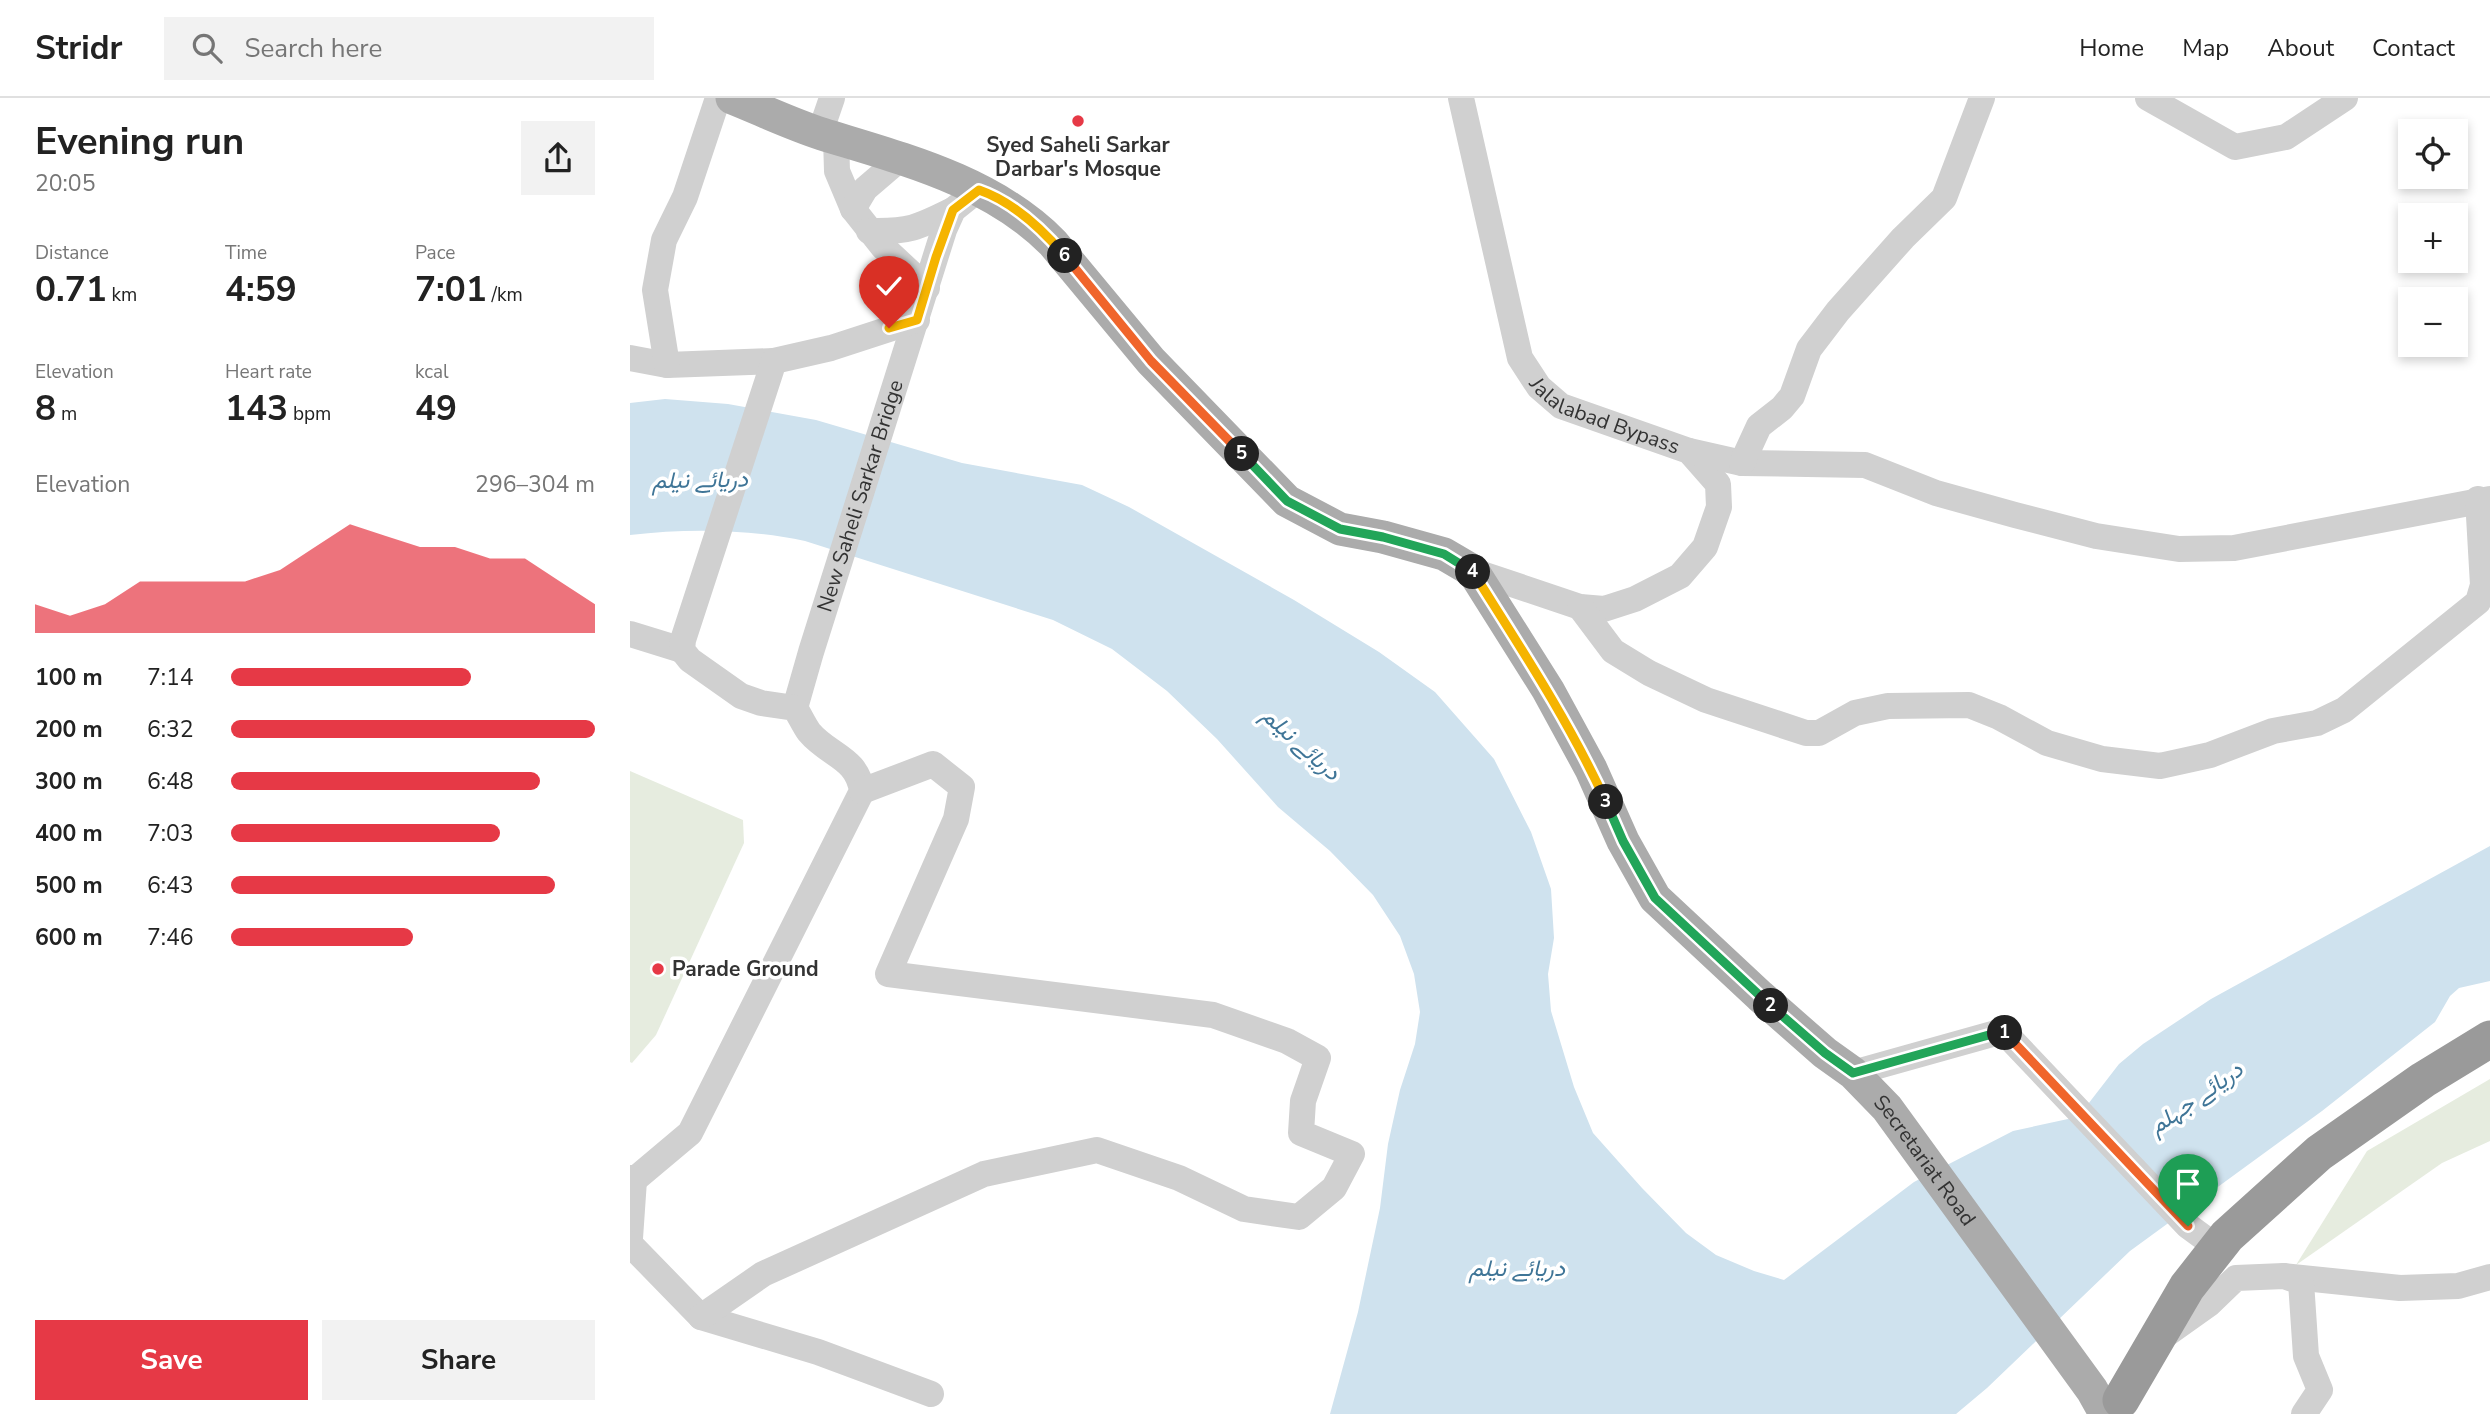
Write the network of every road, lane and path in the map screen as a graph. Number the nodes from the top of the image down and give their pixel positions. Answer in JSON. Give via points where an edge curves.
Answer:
{"nodes":[{"id":1,"x":718,"y":98,"type":"edge"},
{"id":2,"x":732,"y":98,"type":"edge"},
{"id":3,"x":832,"y":98,"type":"edge"},
{"id":4,"x":1461,"y":98,"type":"edge"},
{"id":5,"x":1982,"y":98,"type":"edge"},
{"id":6,"x":2148,"y":98,"type":"edge"},
{"id":7,"x":2344,"y":98,"type":"edge"},
{"id":8,"x":828,"y":135,"type":"junction"},
{"id":9,"x":900,"y":159,"type":"junction"},
{"id":10,"x":979,"y":190,"type":"junction"},
{"id":11,"x":853,"y":209,"type":"junction"},
{"id":12,"x":953,"y":210,"type":"junction"},
{"id":13,"x":869,"y":231,"type":"junction"},
{"id":14,"x":927,"y":288,"type":"junction"},
{"id":15,"x":914,"y":330,"type":"junction"},
{"id":16,"x":630,"y":358,"type":"edge"},
{"id":17,"x":667,"y":365,"type":"junction"},
{"id":18,"x":773,"y":365,"type":"junction"},
{"id":19,"x":1689,"y":451,"type":"junction"},
{"id":20,"x":1742,"y":463,"type":"junction"},
{"id":21,"x":2484,"y":499,"type":"edge"},
{"id":22,"x":1473,"y":571,"type":"junction"},
{"id":23,"x":1580,"y":607,"type":"junction"},
{"id":24,"x":630,"y":634,"type":"edge"},
{"id":25,"x":682,"y":650,"type":"junction"},
{"id":26,"x":796,"y":708,"type":"junction"},
{"id":27,"x":862,"y":791,"type":"junction"},
{"id":28,"x":2490,"y":1039,"type":"edge"},
{"id":29,"x":1853,"y":1073,"type":"junction"},
{"id":30,"x":631,"y":1181,"type":"edge"},
{"id":31,"x":630,"y":1238,"type":"edge"},
{"id":32,"x":630,"y":1244,"type":"edge"},
{"id":33,"x":2218,"y":1248,"type":"junction"},
{"id":34,"x":2490,"y":1278,"type":"edge"},
{"id":35,"x":2293,"y":1279,"type":"junction"},
{"id":36,"x":701,"y":1317,"type":"junction"},
{"id":37,"x":2157,"y":1341,"type":"junction"},
{"id":38,"x":931,"y":1394,"type":"dead end"},
{"id":39,"x":2109,"y":1405,"type":"edge"},
{"id":40,"x":2304,"y":1414,"type":"edge"}],
"edges":[{"from":1,"to":17,"type":"street","via":[[685,197],[664,240],[655,290]]},
{"from":2,"to":8,"type":"main road","name":"Secretariat Road"},
{"from":3,"to":8,"type":"street"},
{"from":4,"to":19,"type":"street","name":"Jalalabad Bypass","via":[[1520,358],[1539,387],[1561,406]]},
{"from":5,"to":20,"type":"street","via":[[1944,198],[1903,238],[1809,349],[1792,396],[1759,426]]},
{"from":6,"to":7,"type":"street","via":[[2235,147],[2286,137]]},
{"from":8,"to":9,"type":"main road","name":"Secretariat Road"},
{"from":8,"to":11,"type":"street","via":[[836,171]]},
{"from":9,"to":10,"type":"main road","name":"Secretariat Road"},
{"from":9,"to":11,"type":"street","via":[[865,189]]},
{"from":10,"to":12,"type":"street"},
{"from":10,"to":22,"type":"main road","name":"Secretariat Road","via":[[1010,205],[1044,233],[1151,361],[1287,501],[1340,529],[1444,554]]},
{"from":11,"to":13,"type":"street"},
{"from":12,"to":13,"type":"street","via":[[901,232]]},
{"from":12,"to":14,"type":"street","name":"New Saheli Sarkar Bridge"},
{"from":13,"to":14,"type":"street"},
{"from":14,"to":15,"type":"street","name":"New Saheli Sarkar Bridge"},
{"from":15,"to":18,"type":"street"},
{"from":15,"to":26,"type":"street","name":"New Saheli Sarkar Bridge"},
{"from":16,"to":17,"type":"street"},
{"from":17,"to":18,"type":"street"},
{"from":18,"to":25,"type":"street"},
{"from":19,"to":20,"type":"street"},
{"from":19,"to":23,"type":"street","name":"Jalalabad Bypass","via":[[1718,484],[1719,507],[1704,547],[1680,576],[1635,599],[1604,609]]},
{"from":20,"to":21,"type":"street","via":[[1865,465],[1936,493],[2096,537],[2179,549],[2234,548]]},
{"from":21,"to":23,"type":"street","via":[[2483,585],[2478,603],[2344,710],[2317,723],[2273,731],[2210,755],[2160,766],[2102,759],[2047,744],[1969,705],[1888,706],[1855,713],[1819,733],[1805,733],[1706,700],[1648,673],[1613,651]]},
{"from":22,"to":23,"type":"street","name":"Jalalabad Bypass"},
{"from":22,"to":29,"type":"main road","name":"Secretariat Road","via":[[1548,690],[1655,898],[1760,996]]},
{"from":24,"to":25,"type":"street"},
{"from":25,"to":26,"type":"street","via":[[741,696]]},
{"from":26,"to":27,"type":"street","via":[[809,732],[852,765],[860,776]]},
{"from":27,"to":30,"type":"street","via":[[690,1133]]},
{"from":27,"to":36,"type":"street","via":[[933,764],[962,787],[956,819],[888,974],[1213,1016],[1287,1041],[1318,1058],[1303,1101],[1301,1133],[1352,1154],[1334,1188],[1299,1217],[1244,1209],[1179,1178],[1097,1150],[984,1174],[763,1274]]},
{"from":28,"to":33,"type":"highway","via":[[2319,1153]]},
{"from":29,"to":33,"type":"street","via":[[2003,1031],[2188,1226]]},
{"from":29,"to":39,"type":"main road","name":"Secretariat Road","via":[[1887,1108]]},
{"from":30,"to":31,"type":"street"},
{"from":32,"to":36,"type":"street"},
{"from":33,"to":37,"type":"highway","via":[[2187,1287]]},
{"from":34,"to":35,"type":"street","via":[[2458,1286],[2400,1288]]},
{"from":35,"to":37,"type":"street","via":[[2236,1278]]},
{"from":35,"to":40,"type":"street","via":[[2306,1356],[2320,1390]]},
{"from":36,"to":38,"type":"street","via":[[818,1352]]},
{"from":37,"to":39,"type":"highway"}]}
